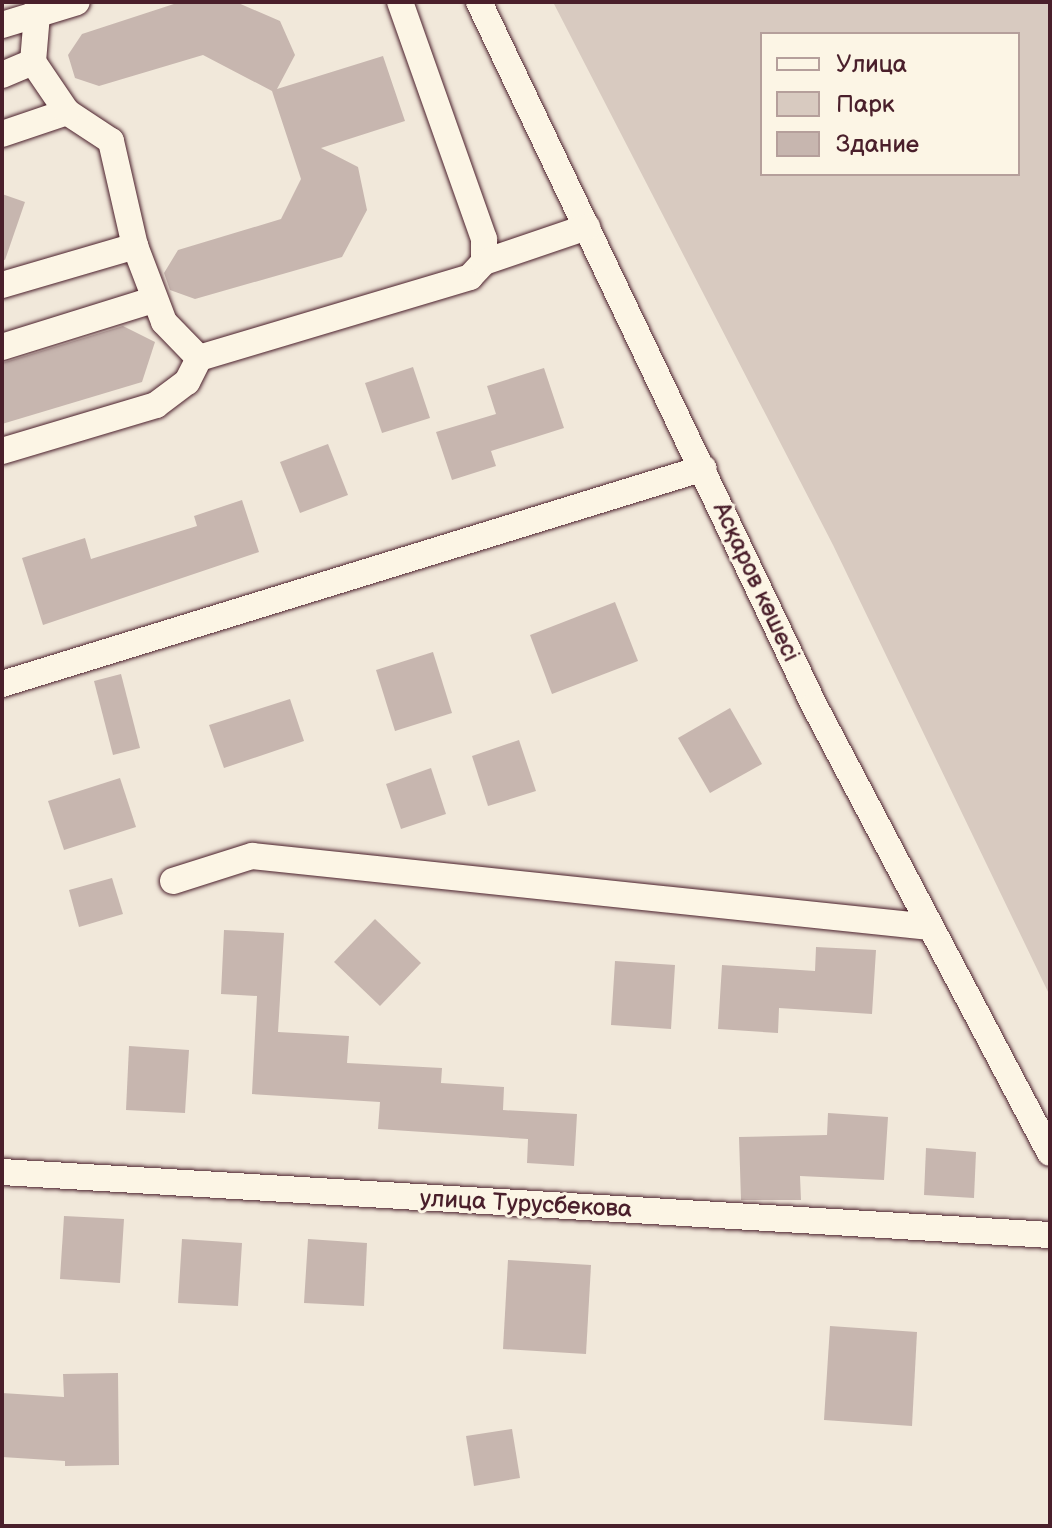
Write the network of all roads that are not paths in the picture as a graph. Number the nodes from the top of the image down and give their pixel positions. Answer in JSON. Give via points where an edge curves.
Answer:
{"nodes":[{"id":1,"x":77,"y":2,"type":"edge"},
{"id":2,"x":400,"y":2,"type":"edge"},
{"id":3,"x":479,"y":2,"type":"edge"},
{"id":4,"x":38,"y":8,"type":"edge"},
{"id":5,"x":2,"y":25,"type":"edge"},
{"id":6,"x":33,"y":62,"type":"junction"},
{"id":7,"x":2,"y":75,"type":"edge"},
{"id":8,"x":67,"y":112,"type":"junction"},
{"id":9,"x":2,"y":134,"type":"edge"},
{"id":10,"x":587,"y":227,"type":"junction"},
{"id":11,"x":135,"y":246,"type":"junction"},
{"id":12,"x":484,"y":262,"type":"junction"},
{"id":13,"x":2,"y":285,"type":"edge"},
{"id":14,"x":153,"y":300,"type":"junction"},
{"id":15,"x":2,"y":347,"type":"edge"},
{"id":16,"x":199,"y":358,"type":"junction"},
{"id":17,"x":2,"y":451,"type":"edge"},
{"id":18,"x":704,"y":468,"type":"junction"},
{"id":19,"x":2,"y":684,"type":"edge"},
{"id":20,"x":173,"y":881,"type":"dead end"},
{"id":21,"x":930,"y":927,"type":"junction"},
{"id":22,"x":1050,"y":1153,"type":"edge"},
{"id":23,"x":2,"y":1172,"type":"edge"},
{"id":24,"x":1050,"y":1235,"type":"edge"}],
"edges":[{"from":1,"to":4,"type":"street"},
{"from":2,"to":12,"type":"street","via":[[484,239]]},
{"from":3,"to":10,"type":"street","name":"Асқаров көшесі"},
{"from":4,"to":5,"type":"street"},
{"from":4,"to":6,"type":"street"},
{"from":6,"to":7,"type":"street"},
{"from":6,"to":8,"type":"street"},
{"from":8,"to":9,"type":"street"},
{"from":8,"to":11,"type":"street","via":[[111,141]]},
{"from":10,"to":12,"type":"street"},
{"from":10,"to":18,"type":"street","name":"Асқаров көшесі"},
{"from":11,"to":13,"type":"street"},
{"from":11,"to":14,"type":"street"},
{"from":12,"to":16,"type":"street","via":[[470,277]]},
{"from":14,"to":15,"type":"street"},
{"from":14,"to":16,"type":"street","via":[[164,322]]},
{"from":16,"to":17,"type":"street","via":[[187,382],[156,405]]},
{"from":18,"to":19,"type":"street"},
{"from":18,"to":21,"type":"street","name":"Асқаров көшесі","via":[[814,705]]},
{"from":20,"to":21,"type":"street","via":[[252,856]]},
{"from":21,"to":22,"type":"street","name":"Асқаров көшесі"},
{"from":23,"to":24,"type":"street","name":"улица Турусбекова"}]}
